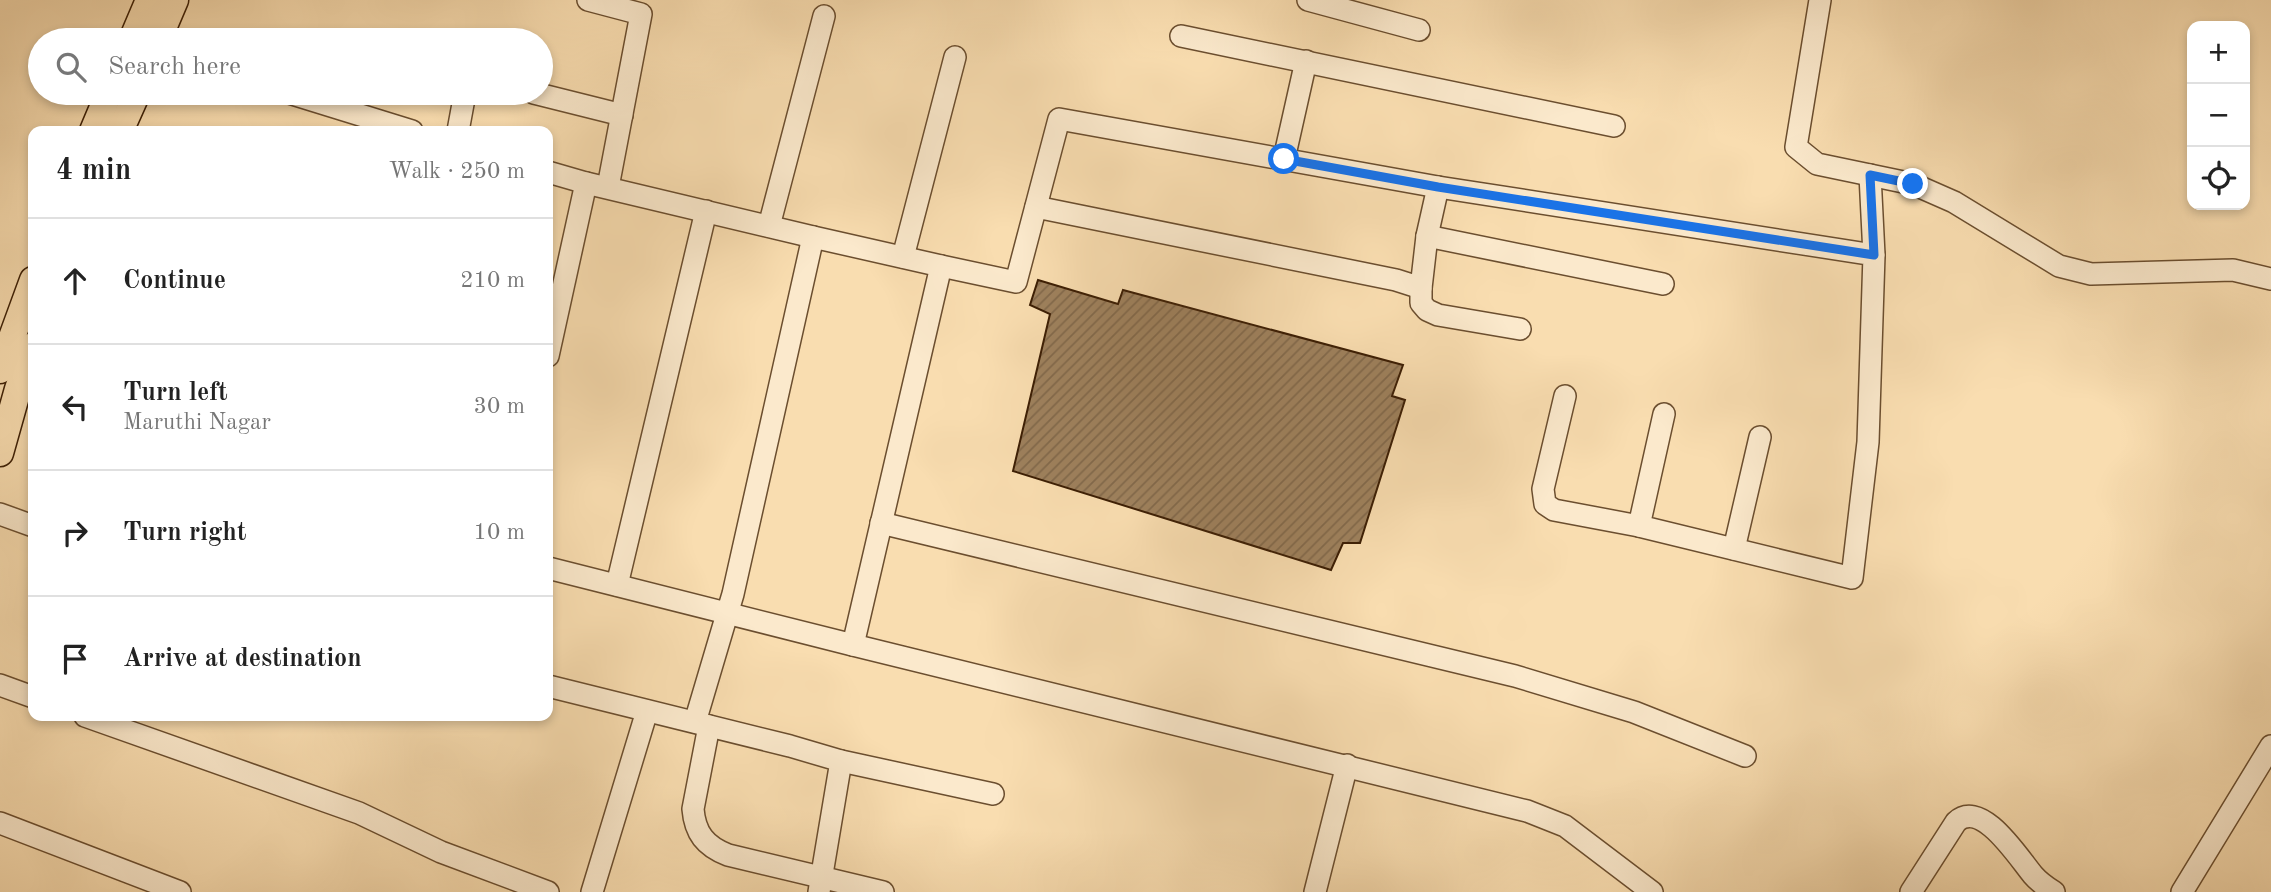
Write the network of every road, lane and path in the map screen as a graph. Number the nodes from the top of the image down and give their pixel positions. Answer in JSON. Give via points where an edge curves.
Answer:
{"nodes":[{"id":1,"x":149,"y":0,"type":"edge"},
{"id":2,"x":175,"y":0,"type":"edge"},
{"id":3,"x":588,"y":0,"type":"edge"},
{"id":4,"x":1308,"y":0,"type":"edge"},
{"id":5,"x":1820,"y":0,"type":"edge"},
{"id":6,"x":824,"y":16,"type":"dead end"},
{"id":7,"x":138,"y":28,"type":"edge"},
{"id":8,"x":164,"y":28,"type":"edge"},
{"id":9,"x":1419,"y":30,"type":"dead end"},
{"id":10,"x":1181,"y":36,"type":"dead end"},
{"id":11,"x":955,"y":57,"type":"dead end"},
{"id":12,"x":1306,"y":61,"type":"junction"},
{"id":13,"x":553,"y":98,"type":"edge"},
{"id":14,"x":104,"y":105,"type":"edge"},
{"id":15,"x":132,"y":105,"type":"edge"},
{"id":16,"x":328,"y":105,"type":"edge"},
{"id":17,"x":463,"y":105,"type":"edge"},
{"id":18,"x":622,"y":115,"type":"junction"},
{"id":19,"x":95,"y":126,"type":"edge"},
{"id":20,"x":122,"y":126,"type":"edge"},
{"id":21,"x":396,"y":126,"type":"edge"},
{"id":22,"x":459,"y":126,"type":"edge"},
{"id":23,"x":1615,"y":127,"type":"dead end"},
{"id":24,"x":1284,"y":159,"type":"junction"},
{"id":25,"x":553,"y":173,"type":"edge"},
{"id":26,"x":1870,"y":175,"type":"junction"},
{"id":27,"x":586,"y":183,"type":"junction"},
{"id":28,"x":608,"y":187,"type":"junction"},
{"id":29,"x":1438,"y":187,"type":"junction"},
{"id":30,"x":1036,"y":206,"type":"junction"},
{"id":31,"x":706,"y":211,"type":"junction"},
{"id":32,"x":769,"y":226,"type":"junction"},
{"id":33,"x":1427,"y":236,"type":"junction"},
{"id":34,"x":813,"y":237,"type":"junction"},
{"id":35,"x":1874,"y":255,"type":"junction"},
{"id":36,"x":903,"y":257,"type":"junction"},
{"id":37,"x":940,"y":266,"type":"junction"},
{"id":38,"x":2271,"y":279,"type":"edge"},
{"id":39,"x":1663,"y":284,"type":"dead end"},
{"id":40,"x":1421,"y":288,"type":"junction"},
{"id":41,"x":28,"y":294,"type":"edge"},
{"id":42,"x":1520,"y":329,"type":"dead end"},
{"id":43,"x":553,"y":333,"type":"edge"},
{"id":44,"x":28,"y":360,"type":"edge"},
{"id":45,"x":0,"y":370,"type":"edge"},
{"id":46,"x":1565,"y":396,"type":"dead end"},
{"id":47,"x":1664,"y":414,"type":"dead end"},
{"id":48,"x":1760,"y":437,"type":"dead end"},
{"id":49,"x":0,"y":453,"type":"edge"},
{"id":50,"x":0,"y":513,"type":"edge"},
{"id":51,"x":881,"y":523,"type":"junction"},
{"id":52,"x":28,"y":524,"type":"edge"},
{"id":53,"x":1639,"y":526,"type":"junction"},
{"id":54,"x":1734,"y":549,"type":"junction"},
{"id":55,"x":553,"y":569,"type":"edge"},
{"id":56,"x":617,"y":585,"type":"junction"},
{"id":57,"x":728,"y":613,"type":"junction"},
{"id":58,"x":853,"y":645,"type":"junction"},
{"id":59,"x":0,"y":685,"type":"edge"},
{"id":60,"x":553,"y":687,"type":"edge"},
{"id":61,"x":28,"y":695,"type":"edge"},
{"id":62,"x":647,"y":712,"type":"junction"},
{"id":63,"x":99,"y":721,"type":"edge"},
{"id":64,"x":702,"y":724,"type":"junction"},
{"id":65,"x":2271,"y":746,"type":"edge"},
{"id":66,"x":1745,"y":756,"type":"dead end"},
{"id":67,"x":841,"y":761,"type":"junction"},
{"id":68,"x":1347,"y":765,"type":"junction"},
{"id":69,"x":993,"y":794,"type":"dead end"},
{"id":70,"x":0,"y":823,"type":"edge"},
{"id":71,"x":821,"y":885,"type":"edge"},
{"id":72,"x":180,"y":892,"type":"edge"},
{"id":73,"x":548,"y":892,"type":"edge"},
{"id":74,"x":592,"y":892,"type":"edge"},
{"id":75,"x":883,"y":892,"type":"edge"},
{"id":76,"x":1315,"y":892,"type":"edge"},
{"id":77,"x":1653,"y":892,"type":"edge"},
{"id":78,"x":1911,"y":892,"type":"edge"},
{"id":79,"x":2054,"y":892,"type":"edge"},
{"id":80,"x":2182,"y":892,"type":"edge"}],
"edges":[{"from":1,"to":7,"type":"main road"},
{"from":2,"to":8,"type":"main road"},
{"from":3,"to":18,"type":"street","via":[[641,14]]},
{"from":4,"to":9,"type":"street"},
{"from":5,"to":26,"type":"street","via":[[1796,147],[1817,164]]},
{"from":6,"to":32,"type":"street"},
{"from":10,"to":12,"type":"street"},
{"from":11,"to":36,"type":"street"},
{"from":12,"to":23,"type":"street"},
{"from":12,"to":24,"type":"street"},
{"from":13,"to":18,"type":"street"},
{"from":14,"to":19,"type":"main road"},
{"from":15,"to":20,"type":"main road"},
{"from":16,"to":21,"type":"street"},
{"from":17,"to":22,"type":"street"},
{"from":18,"to":28,"type":"street"},
{"from":24,"to":29,"type":"street"},
{"from":24,"to":30,"type":"street","via":[[1059,119]]},
{"from":25,"to":27,"type":"street"},
{"from":26,"to":35,"type":"street"},
{"from":26,"to":38,"type":"street","via":[[1913,184],[1944,198],[2059,266],[2091,274],[2232,270]]},
{"from":27,"to":28,"type":"street"},
{"from":27,"to":43,"type":"street"},
{"from":28,"to":31,"type":"street"},
{"from":29,"to":33,"type":"street"},
{"from":29,"to":35,"type":"street"},
{"from":30,"to":37,"type":"street","via":[[1016,282]]},
{"from":30,"to":40,"type":"street","via":[[1396,279]]},
{"from":31,"to":32,"type":"street"},
{"from":31,"to":56,"type":"street"},
{"from":32,"to":34,"type":"street"},
{"from":33,"to":39,"type":"street"},
{"from":33,"to":40,"type":"street"},
{"from":34,"to":36,"type":"street"},
{"from":34,"to":57,"type":"street"},
{"from":35,"to":54,"type":"street","via":[[1868,442],[1852,578]]},
{"from":36,"to":37,"type":"street"},
{"from":37,"to":51,"type":"street"},
{"from":40,"to":42,"type":"street","via":[[1421,303],[1438,315]]},
{"from":41,"to":45,"type":"main road"},
{"from":44,"to":49,"type":"main road"},
{"from":46,"to":53,"type":"street","via":[[1543,489],[1545,504],[1554,510]]},
{"from":47,"to":53,"type":"street"},
{"from":48,"to":54,"type":"street"},
{"from":50,"to":52,"type":"street"},
{"from":51,"to":58,"type":"street"},
{"from":51,"to":66,"type":"street","via":[[1515,677],[1634,712]]},
{"from":53,"to":54,"type":"street"},
{"from":55,"to":56,"type":"street"},
{"from":56,"to":57,"type":"street"},
{"from":57,"to":58,"type":"street"},
{"from":57,"to":64,"type":"street"},
{"from":58,"to":68,"type":"street"},
{"from":59,"to":61,"type":"street"},
{"from":60,"to":62,"type":"street"},
{"from":62,"to":64,"type":"street"},
{"from":62,"to":74,"type":"street"},
{"from":63,"to":73,"type":"street","via":[[359,813],[441,852]]},
{"from":64,"to":67,"type":"street"},
{"from":64,"to":71,"type":"street","via":[[692,809],[699,835],[728,855]]},
{"from":65,"to":80,"type":"street"},
{"from":67,"to":69,"type":"street"},
{"from":67,"to":71,"type":"street"},
{"from":68,"to":76,"type":"street"},
{"from":68,"to":77,"type":"street","via":[[1527,811],[1565,826]]},
{"from":70,"to":72,"type":"street"},
{"from":71,"to":75,"type":"street"},
{"from":78,"to":79,"type":"street","via":[[1956,822],[1970,816],[1985,821]]}]}
